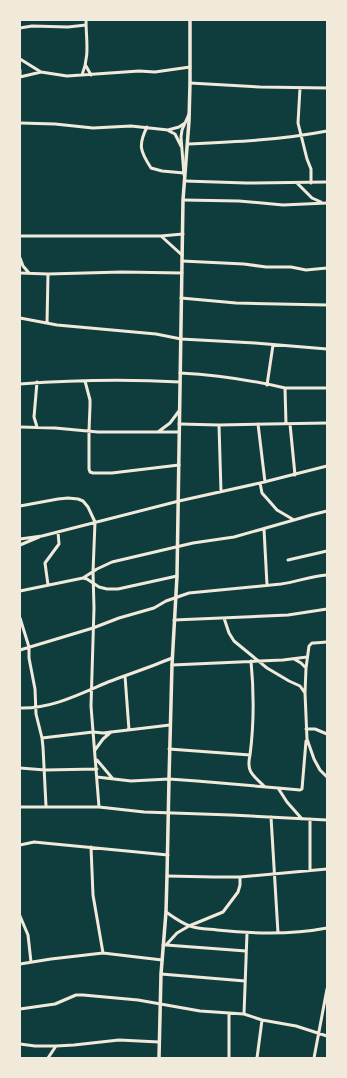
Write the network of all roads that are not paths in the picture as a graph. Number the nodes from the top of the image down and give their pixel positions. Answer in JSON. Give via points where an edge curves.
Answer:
{"nodes":[{"id":1,"x":86,"y":20,"type":"edge"},
{"id":2,"x":190,"y":20,"type":"edge"},
{"id":3,"x":86,"y":25,"type":"junction"},
{"id":4,"x":20,"y":28,"type":"edge"},
{"id":5,"x":20,"y":59,"type":"edge"},
{"id":6,"x":86,"y":66,"type":"junction"},
{"id":7,"x":190,"y":68,"type":"junction"},
{"id":8,"x":20,"y":70,"type":"edge"},
{"id":9,"x":42,"y":72,"type":"junction"},
{"id":10,"x":82,"y":75,"type":"junction"},
{"id":11,"x":91,"y":75,"type":"junction"},
{"id":12,"x":20,"y":76,"type":"edge"},
{"id":13,"x":190,"y":83,"type":"junction"},
{"id":14,"x":300,"y":88,"type":"junction"},
{"id":15,"x":327,"y":88,"type":"edge"},
{"id":16,"x":189,"y":112,"type":"junction"},
{"id":17,"x":20,"y":123,"type":"edge"},
{"id":18,"x":185,"y":123,"type":"junction"},
{"id":19,"x":147,"y":128,"type":"junction"},
{"id":20,"x":168,"y":130,"type":"junction"},
{"id":21,"x":327,"y":131,"type":"edge"},
{"id":22,"x":301,"y":135,"type":"junction"},
{"id":23,"x":188,"y":144,"type":"junction"},
{"id":24,"x":181,"y":146,"type":"junction"},
{"id":25,"x":184,"y":173,"type":"junction"},
{"id":26,"x":185,"y":180,"type":"junction"},
{"id":27,"x":311,"y":182,"type":"junction"},
{"id":28,"x":327,"y":182,"type":"edge"},
{"id":29,"x":296,"y":183,"type":"junction"},
{"id":30,"x":183,"y":200,"type":"junction"},
{"id":31,"x":322,"y":202,"type":"junction"},
{"id":32,"x":327,"y":203,"type":"edge"},
{"id":33,"x":183,"y":234,"type":"junction"},
{"id":34,"x":20,"y":236,"type":"edge"},
{"id":35,"x":161,"y":236,"type":"junction"},
{"id":36,"x":182,"y":255,"type":"junction"},
{"id":37,"x":20,"y":258,"type":"edge"},
{"id":38,"x":182,"y":261,"type":"junction"},
{"id":39,"x":327,"y":268,"type":"edge"},
{"id":40,"x":20,"y":273,"type":"edge"},
{"id":41,"x":29,"y":273,"type":"junction"},
{"id":42,"x":182,"y":273,"type":"junction"},
{"id":43,"x":48,"y":274,"type":"junction"},
{"id":44,"x":181,"y":298,"type":"junction"},
{"id":45,"x":327,"y":305,"type":"edge"},
{"id":46,"x":20,"y":318,"type":"edge"},
{"id":47,"x":47,"y":323,"type":"junction"},
{"id":48,"x":181,"y":339,"type":"junction"},
{"id":49,"x":273,"y":345,"type":"junction"},
{"id":50,"x":327,"y":349,"type":"edge"},
{"id":51,"x":180,"y":373,"type":"junction"},
{"id":52,"x":85,"y":381,"type":"junction"},
{"id":53,"x":37,"y":382,"type":"junction"},
{"id":54,"x":180,"y":382,"type":"junction"},
{"id":55,"x":20,"y":384,"type":"edge"},
{"id":56,"x":267,"y":385,"type":"junction"},
{"id":57,"x":285,"y":388,"type":"junction"},
{"id":58,"x":327,"y":388,"type":"edge"},
{"id":59,"x":179,"y":411,"type":"junction"},
{"id":60,"x":327,"y":423,"type":"edge"},
{"id":61,"x":179,"y":424,"type":"junction"},
{"id":62,"x":258,"y":424,"type":"junction"},
{"id":63,"x":288,"y":424,"type":"junction"},
{"id":64,"x":219,"y":425,"type":"junction"},
{"id":65,"x":20,"y":427,"type":"edge"},
{"id":66,"x":36,"y":427,"type":"junction"},
{"id":67,"x":89,"y":431,"type":"junction"},
{"id":68,"x":158,"y":432,"type":"junction"},
{"id":69,"x":179,"y":432,"type":"junction"},
{"id":70,"x":179,"y":465,"type":"junction"},
{"id":71,"x":327,"y":466,"type":"edge"},
{"id":72,"x":295,"y":475,"type":"junction"},
{"id":73,"x":265,"y":482,"type":"junction"},
{"id":74,"x":260,"y":483,"type":"junction"},
{"id":75,"x":221,"y":492,"type":"junction"},
{"id":76,"x":179,"y":501,"type":"junction"},
{"id":77,"x":20,"y":506,"type":"edge"},
{"id":78,"x":327,"y":511,"type":"edge"},
{"id":79,"x":294,"y":520,"type":"junction"},
{"id":80,"x":95,"y":522,"type":"junction"},
{"id":81,"x":264,"y":529,"type":"junction"},
{"id":82,"x":58,"y":532,"type":"junction"},
{"id":83,"x":42,"y":536,"type":"junction"},
{"id":84,"x":20,"y":539,"type":"edge"},
{"id":85,"x":20,"y":545,"type":"edge"},
{"id":86,"x":177,"y":547,"type":"junction"},
{"id":87,"x":327,"y":551,"type":"edge"},
{"id":88,"x":288,"y":560,"type":"dead end"},
{"id":89,"x":92,"y":572,"type":"junction"},
{"id":90,"x":327,"y":575,"type":"edge"},
{"id":91,"x":177,"y":576,"type":"junction"},
{"id":92,"x":83,"y":578,"type":"junction"},
{"id":93,"x":93,"y":583,"type":"junction"},
{"id":94,"x":48,"y":585,"type":"junction"},
{"id":95,"x":267,"y":585,"type":"junction"},
{"id":96,"x":20,"y":591,"type":"edge"},
{"id":97,"x":176,"y":597,"type":"junction"},
{"id":98,"x":327,"y":609,"type":"edge"},
{"id":99,"x":20,"y":618,"type":"edge"},
{"id":100,"x":224,"y":618,"type":"junction"},
{"id":101,"x":174,"y":620,"type":"junction"},
{"id":102,"x":94,"y":628,"type":"junction"},
{"id":103,"x":327,"y":642,"type":"edge"},
{"id":104,"x":29,"y":647,"type":"junction"},
{"id":105,"x":20,"y":650,"type":"edge"},
{"id":106,"x":172,"y":658,"type":"junction"},
{"id":107,"x":292,"y":658,"type":"junction"},
{"id":108,"x":307,"y":658,"type":"junction"},
{"id":109,"x":251,"y":661,"type":"junction"},
{"id":110,"x":258,"y":661,"type":"junction"},
{"id":111,"x":172,"y":665,"type":"junction"},
{"id":112,"x":306,"y":668,"type":"junction"},
{"id":113,"x":125,"y":676,"type":"junction"},
{"id":114,"x":92,"y":689,"type":"junction"},
{"id":115,"x":305,"y":692,"type":"junction"},
{"id":116,"x":20,"y":708,"type":"edge"},
{"id":117,"x":35,"y":708,"type":"junction"},
{"id":118,"x":170,"y":725,"type":"junction"},
{"id":119,"x":306,"y":729,"type":"junction"},
{"id":120,"x":129,"y":730,"type":"junction"},
{"id":121,"x":93,"y":732,"type":"junction"},
{"id":122,"x":111,"y":732,"type":"junction"},
{"id":123,"x":327,"y":734,"type":"edge"},
{"id":124,"x":42,"y":738,"type":"junction"},
{"id":125,"x":306,"y":739,"type":"junction"},
{"id":126,"x":169,"y":749,"type":"junction"},
{"id":127,"x":95,"y":750,"type":"junction"},
{"id":128,"x":250,"y":755,"type":"junction"},
{"id":129,"x":96,"y":760,"type":"junction"},
{"id":130,"x":20,"y":768,"type":"edge"},
{"id":131,"x":97,"y":769,"type":"junction"},
{"id":132,"x":45,"y":770,"type":"junction"},
{"id":133,"x":97,"y":777,"type":"junction"},
{"id":134,"x":327,"y":777,"type":"edge"},
{"id":135,"x":112,"y":779,"type":"junction"},
{"id":136,"x":168,"y":779,"type":"junction"},
{"id":137,"x":264,"y":786,"type":"junction"},
{"id":138,"x":278,"y":788,"type":"junction"},
{"id":139,"x":46,"y":806,"type":"junction"},
{"id":140,"x":20,"y":807,"type":"edge"},
{"id":141,"x":99,"y":807,"type":"junction"},
{"id":142,"x":169,"y":813,"type":"junction"},
{"id":143,"x":271,"y":817,"type":"junction"},
{"id":144,"x":302,"y":819,"type":"junction"},
{"id":145,"x":310,"y":819,"type":"junction"},
{"id":146,"x":327,"y":820,"type":"edge"},
{"id":147,"x":20,"y":845,"type":"edge"},
{"id":148,"x":91,"y":847,"type":"junction"},
{"id":149,"x":168,"y":856,"type":"junction"},
{"id":150,"x":327,"y":869,"type":"edge"},
{"id":151,"x":310,"y":870,"type":"junction"},
{"id":152,"x":274,"y":874,"type":"junction"},
{"id":153,"x":167,"y":876,"type":"junction"},
{"id":154,"x":240,"y":877,"type":"junction"},
{"id":155,"x":166,"y":912,"type":"junction"},
{"id":156,"x":20,"y":916,"type":"edge"},
{"id":157,"x":189,"y":926,"type":"junction"},
{"id":158,"x":327,"y":928,"type":"edge"},
{"id":159,"x":247,"y":933,"type":"junction"},
{"id":160,"x":278,"y":933,"type":"junction"},
{"id":161,"x":165,"y":945,"type":"junction"},
{"id":162,"x":246,"y":951,"type":"junction"},
{"id":163,"x":103,"y":953,"type":"junction"},
{"id":164,"x":162,"y":960,"type":"junction"},
{"id":165,"x":31,"y":962,"type":"junction"},
{"id":166,"x":20,"y":964,"type":"edge"},
{"id":167,"x":161,"y":974,"type":"junction"},
{"id":168,"x":245,"y":981,"type":"junction"},
{"id":169,"x":327,"y":990,"type":"edge"},
{"id":170,"x":160,"y":1003,"type":"junction"},
{"id":171,"x":20,"y":1009,"type":"edge"},
{"id":172,"x":229,"y":1014,"type":"junction"},
{"id":173,"x":244,"y":1014,"type":"junction"},
{"id":174,"x":262,"y":1020,"type":"junction"},
{"id":175,"x":319,"y":1033,"type":"junction"},
{"id":176,"x":327,"y":1036,"type":"edge"},
{"id":177,"x":159,"y":1042,"type":"junction"},
{"id":178,"x":20,"y":1044,"type":"edge"},
{"id":179,"x":56,"y":1046,"type":"junction"},
{"id":180,"x":48,"y":1058,"type":"edge"},
{"id":181,"x":159,"y":1058,"type":"edge"},
{"id":182,"x":229,"y":1058,"type":"edge"},
{"id":183,"x":257,"y":1058,"type":"edge"},
{"id":184,"x":314,"y":1058,"type":"edge"}],
"edges":[{"from":1,"to":3,"type":"street"},
{"from":2,"to":7,"type":"street"},
{"from":3,"to":4,"type":"street"},
{"from":3,"to":6,"type":"street"},
{"from":5,"to":9,"type":"street"},
{"from":6,"to":10,"type":"street"},
{"from":6,"to":11,"type":"street"},
{"from":7,"to":11,"type":"street"},
{"from":7,"to":13,"type":"street"},
{"from":8,"to":12,"type":"street"},
{"from":9,"to":10,"type":"street","via":[[67,76]]},
{"from":9,"to":12,"type":"street"},
{"from":10,"to":11,"type":"street"},
{"from":13,"to":14,"type":"street"},
{"from":13,"to":16,"type":"street"},
{"from":14,"to":15,"type":"street"},
{"from":14,"to":22,"type":"street","via":[[298,123]]},
{"from":16,"to":18,"type":"street"},
{"from":16,"to":23,"type":"street"},
{"from":17,"to":19,"type":"street","via":[[93,128]]},
{"from":18,"to":20,"type":"street"},
{"from":18,"to":24,"type":"street"},
{"from":19,"to":20,"type":"street"},
{"from":19,"to":25,"type":"street","via":[[141,147],[151,168]]},
{"from":20,"to":24,"type":"street","via":[[175,134]]},
{"from":21,"to":22,"type":"street"},
{"from":22,"to":23,"type":"street"},
{"from":22,"to":27,"type":"street","via":[[311,169]]},
{"from":23,"to":26,"type":"street"},
{"from":24,"to":25,"type":"street"},
{"from":25,"to":26,"type":"street"},
{"from":26,"to":29,"type":"street"},
{"from":26,"to":30,"type":"street"},
{"from":27,"to":28,"type":"street"},
{"from":27,"to":29,"type":"street"},
{"from":29,"to":31,"type":"street","via":[[312,198]]},
{"from":30,"to":31,"type":"street","via":[[295,205]]},
{"from":30,"to":33,"type":"street"},
{"from":31,"to":32,"type":"street"},
{"from":33,"to":35,"type":"street"},
{"from":33,"to":36,"type":"street"},
{"from":34,"to":35,"type":"street"},
{"from":35,"to":36,"type":"street"},
{"from":36,"to":38,"type":"street"},
{"from":37,"to":41,"type":"street"},
{"from":38,"to":39,"type":"street","via":[[306,270]]},
{"from":38,"to":42,"type":"street"},
{"from":40,"to":41,"type":"street"},
{"from":41,"to":43,"type":"street"},
{"from":42,"to":43,"type":"street"},
{"from":42,"to":44,"type":"street"},
{"from":43,"to":47,"type":"street"},
{"from":44,"to":45,"type":"street","via":[[242,303]]},
{"from":44,"to":48,"type":"street"},
{"from":46,"to":47,"type":"street"},
{"from":47,"to":48,"type":"street","via":[[156,334]]},
{"from":48,"to":49,"type":"street"},
{"from":48,"to":51,"type":"street"},
{"from":49,"to":50,"type":"street"},
{"from":49,"to":56,"type":"street"},
{"from":51,"to":54,"type":"street"},
{"from":51,"to":56,"type":"street","via":[[228,377]]},
{"from":52,"to":53,"type":"street"},
{"from":52,"to":54,"type":"street"},
{"from":52,"to":67,"type":"street","via":[[90,400]]},
{"from":53,"to":55,"type":"street"},
{"from":53,"to":66,"type":"street","via":[[34,417]]},
{"from":54,"to":59,"type":"street"},
{"from":56,"to":57,"type":"street"},
{"from":57,"to":58,"type":"street"},
{"from":57,"to":63,"type":"street"},
{"from":59,"to":61,"type":"street"},
{"from":59,"to":68,"type":"street","via":[[170,423]]},
{"from":60,"to":63,"type":"street"},
{"from":61,"to":64,"type":"street"},
{"from":61,"to":69,"type":"street"},
{"from":62,"to":63,"type":"street"},
{"from":62,"to":64,"type":"street"},
{"from":62,"to":73,"type":"street"},
{"from":63,"to":72,"type":"street"},
{"from":64,"to":75,"type":"street"},
{"from":65,"to":66,"type":"street"},
{"from":66,"to":67,"type":"street"},
{"from":67,"to":68,"type":"street"},
{"from":67,"to":70,"type":"street","via":[[90,472],[112,474]]},
{"from":68,"to":69,"type":"street"},
{"from":69,"to":70,"type":"street"},
{"from":70,"to":76,"type":"street"},
{"from":71,"to":72,"type":"street"},
{"from":72,"to":73,"type":"street"},
{"from":73,"to":74,"type":"street"},
{"from":74,"to":75,"type":"street"},
{"from":74,"to":79,"type":"street","via":[[262,493],[277,510]]},
{"from":75,"to":76,"type":"street"},
{"from":76,"to":80,"type":"street"},
{"from":76,"to":86,"type":"street"},
{"from":77,"to":80,"type":"street","via":[[58,499],[78,499],[88,507]]},
{"from":78,"to":79,"type":"street"},
{"from":79,"to":81,"type":"street"},
{"from":80,"to":82,"type":"street"},
{"from":80,"to":89,"type":"street"},
{"from":81,"to":86,"type":"street"},
{"from":81,"to":95,"type":"street"},
{"from":82,"to":83,"type":"street"},
{"from":82,"to":94,"type":"street","via":[[58,544],[45,563]]},
{"from":83,"to":84,"type":"street"},
{"from":83,"to":85,"type":"street"},
{"from":86,"to":89,"type":"street","via":[[112,562]]},
{"from":86,"to":91,"type":"street"},
{"from":87,"to":88,"type":"street"},
{"from":89,"to":92,"type":"street"},
{"from":89,"to":93,"type":"street"},
{"from":90,"to":95,"type":"street"},
{"from":91,"to":93,"type":"street","via":[[118,589],[102,589]]},
{"from":91,"to":97,"type":"street"},
{"from":92,"to":93,"type":"street"},
{"from":92,"to":94,"type":"street"},
{"from":93,"to":102,"type":"street"},
{"from":94,"to":96,"type":"street"},
{"from":95,"to":97,"type":"street","via":[[189,593]]},
{"from":97,"to":101,"type":"street"},
{"from":97,"to":102,"type":"street","via":[[154,608]]},
{"from":98,"to":100,"type":"street","via":[[288,615]]},
{"from":99,"to":104,"type":"street"},
{"from":100,"to":101,"type":"street"},
{"from":100,"to":110,"type":"street","via":[[234,641]]},
{"from":101,"to":106,"type":"street"},
{"from":102,"to":104,"type":"street"},
{"from":102,"to":114,"type":"street"},
{"from":103,"to":108,"type":"street","via":[[312,643]]},
{"from":104,"to":105,"type":"street"},
{"from":104,"to":117,"type":"street"},
{"from":106,"to":111,"type":"street"},
{"from":106,"to":113,"type":"street"},
{"from":107,"to":108,"type":"street"},
{"from":107,"to":110,"type":"street"},
{"from":107,"to":112,"type":"street"},
{"from":108,"to":112,"type":"street"},
{"from":109,"to":110,"type":"street"},
{"from":109,"to":111,"type":"street"},
{"from":109,"to":128,"type":"street","via":[[253,690]]},
{"from":110,"to":115,"type":"street","via":[[300,686]]},
{"from":111,"to":118,"type":"street"},
{"from":112,"to":115,"type":"street"},
{"from":113,"to":114,"type":"street"},
{"from":113,"to":120,"type":"street"},
{"from":114,"to":117,"type":"street","via":[[66,700]]},
{"from":114,"to":121,"type":"street"},
{"from":115,"to":119,"type":"street"},
{"from":116,"to":117,"type":"street"},
{"from":117,"to":124,"type":"street"},
{"from":118,"to":120,"type":"street"},
{"from":118,"to":126,"type":"street"},
{"from":119,"to":123,"type":"street","via":[[315,729]]},
{"from":119,"to":125,"type":"street"},
{"from":120,"to":122,"type":"street"},
{"from":121,"to":122,"type":"street"},
{"from":121,"to":124,"type":"street"},
{"from":121,"to":127,"type":"street"},
{"from":122,"to":127,"type":"street"},
{"from":124,"to":132,"type":"street"},
{"from":125,"to":134,"type":"street","via":[[320,770]]},
{"from":125,"to":138,"type":"street","via":[[302,788]]},
{"from":126,"to":128,"type":"street"},
{"from":126,"to":136,"type":"street"},
{"from":127,"to":129,"type":"street"},
{"from":128,"to":137,"type":"street","via":[[249,768]]},
{"from":129,"to":131,"type":"street"},
{"from":129,"to":135,"type":"street"},
{"from":130,"to":132,"type":"street"},
{"from":131,"to":132,"type":"street"},
{"from":131,"to":133,"type":"street"},
{"from":132,"to":139,"type":"street"},
{"from":133,"to":135,"type":"street"},
{"from":133,"to":141,"type":"street"},
{"from":135,"to":136,"type":"street"},
{"from":136,"to":137,"type":"street"},
{"from":136,"to":142,"type":"street"},
{"from":137,"to":138,"type":"street"},
{"from":138,"to":144,"type":"street"},
{"from":139,"to":140,"type":"street"},
{"from":139,"to":141,"type":"street"},
{"from":141,"to":142,"type":"street"},
{"from":142,"to":143,"type":"street"},
{"from":142,"to":149,"type":"street"},
{"from":143,"to":144,"type":"street"},
{"from":143,"to":152,"type":"street"},
{"from":144,"to":145,"type":"street"},
{"from":145,"to":146,"type":"street"},
{"from":145,"to":151,"type":"street"},
{"from":147,"to":148,"type":"street","via":[[34,842]]},
{"from":148,"to":149,"type":"street"},
{"from":148,"to":163,"type":"street","via":[[93,895]]},
{"from":149,"to":153,"type":"street"},
{"from":150,"to":151,"type":"street"},
{"from":151,"to":152,"type":"street"},
{"from":152,"to":154,"type":"street"},
{"from":152,"to":160,"type":"street"},
{"from":153,"to":154,"type":"street"},
{"from":153,"to":155,"type":"street"},
{"from":154,"to":157,"type":"street","via":[[238,892],[223,912]]},
{"from":155,"to":157,"type":"street"},
{"from":155,"to":161,"type":"street"},
{"from":156,"to":165,"type":"street","via":[[28,935]]},
{"from":157,"to":159,"type":"street"},
{"from":157,"to":161,"type":"street"},
{"from":158,"to":160,"type":"street"},
{"from":159,"to":160,"type":"street"},
{"from":159,"to":162,"type":"street"},
{"from":161,"to":162,"type":"street"},
{"from":161,"to":164,"type":"street"},
{"from":162,"to":168,"type":"street"},
{"from":163,"to":164,"type":"street"},
{"from":163,"to":165,"type":"street"},
{"from":164,"to":167,"type":"street"},
{"from":165,"to":166,"type":"street"},
{"from":167,"to":168,"type":"street"},
{"from":167,"to":170,"type":"street"},
{"from":168,"to":173,"type":"street"},
{"from":169,"to":175,"type":"street"},
{"from":170,"to":171,"type":"street","via":[[76,995],[55,1004]]},
{"from":170,"to":172,"type":"street"},
{"from":170,"to":177,"type":"street"},
{"from":172,"to":173,"type":"street"},
{"from":172,"to":182,"type":"street"},
{"from":173,"to":174,"type":"street"},
{"from":174,"to":175,"type":"street"},
{"from":174,"to":183,"type":"street"},
{"from":175,"to":176,"type":"street"},
{"from":175,"to":184,"type":"street"},
{"from":177,"to":179,"type":"street","via":[[119,1040]]},
{"from":177,"to":181,"type":"street"},
{"from":178,"to":179,"type":"street"},
{"from":179,"to":180,"type":"street"}]}
